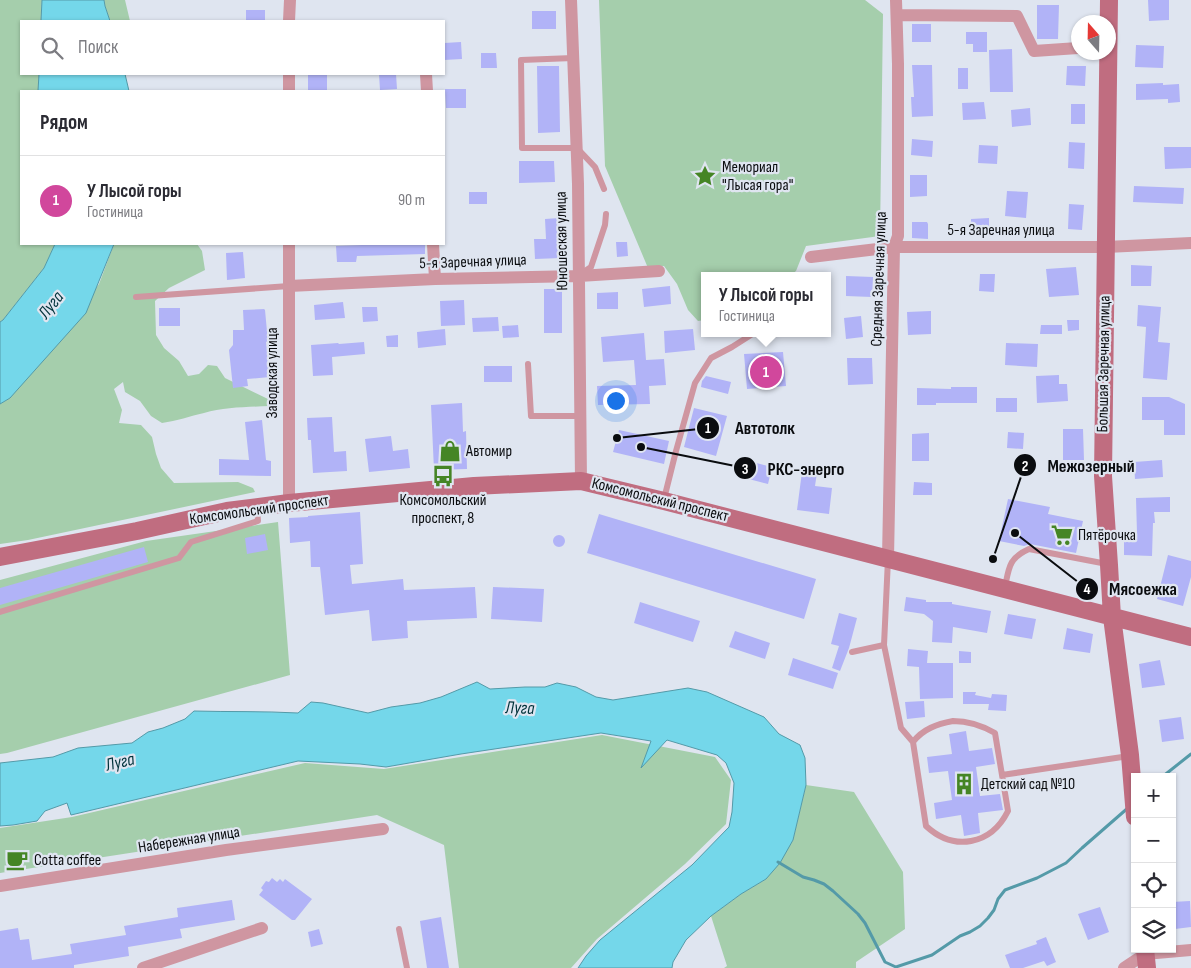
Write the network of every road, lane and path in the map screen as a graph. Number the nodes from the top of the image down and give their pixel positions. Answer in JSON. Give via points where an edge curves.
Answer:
{"nodes":[{"id":1,"x":290,"y":0,"type":"edge"},
{"id":2,"x":571,"y":0,"type":"edge"},
{"id":3,"x":896,"y":0,"type":"edge"},
{"id":4,"x":1109,"y":0,"type":"edge"},
{"id":5,"x":897,"y":15,"type":"junction"},
{"id":6,"x":1109,"y":15,"type":"edge"},
{"id":7,"x":289,"y":20,"type":"edge"},
{"id":8,"x":1071,"y":48,"type":"edge"},
{"id":9,"x":573,"y":58,"type":"junction"},
{"id":10,"x":1109,"y":60,"type":"edge"},
{"id":11,"x":289,"y":75,"type":"edge"},
{"id":12,"x":426,"y":75,"type":"edge"},
{"id":13,"x":289,"y":90,"type":"edge"},
{"id":14,"x":427,"y":90,"type":"edge"},
{"id":15,"x":577,"y":148,"type":"junction"},
{"id":16,"x":604,"y":189,"type":"dead end"},
{"id":17,"x":606,"y":214,"type":"dead end"},
{"id":18,"x":1191,"y":243,"type":"edge"},
{"id":19,"x":289,"y":245,"type":"edge"},
{"id":20,"x":433,"y":245,"type":"edge"},
{"id":21,"x":894,"y":247,"type":"junction"},
{"id":22,"x":1106,"y":247,"type":"junction"},
{"id":23,"x":811,"y":257,"type":"dead end"},
{"id":24,"x":659,"y":271,"type":"dead end"},
{"id":25,"x":579,"y":276,"type":"junction"},
{"id":26,"x":435,"y":279,"type":"junction"},
{"id":27,"x":289,"y":286,"type":"junction"},
{"id":28,"x":136,"y":297,"type":"dead end"},
{"id":29,"x":748,"y":337,"type":"edge"},
{"id":30,"x":528,"y":364,"type":"dead end"},
{"id":31,"x":580,"y":416,"type":"junction"},
{"id":32,"x":580,"y":481,"type":"junction"},
{"id":33,"x":664,"y":501,"type":"junction"},
{"id":34,"x":289,"y":503,"type":"junction"},
{"id":35,"x":256,"y":507,"type":"junction"},
{"id":36,"x":0,"y":557,"type":"edge"},
{"id":37,"x":888,"y":558,"type":"junction"},
{"id":38,"x":1109,"y":565,"type":"junction"},
{"id":39,"x":1004,"y":589,"type":"junction"},
{"id":40,"x":0,"y":612,"type":"edge"},
{"id":41,"x":1112,"y":617,"type":"junction"},
{"id":42,"x":1191,"y":637,"type":"edge"},
{"id":43,"x":884,"y":645,"type":"junction"},
{"id":44,"x":852,"y":652,"type":"dead end"},
{"id":45,"x":913,"y":742,"type":"junction"},
{"id":46,"x":1130,"y":756,"type":"junction"},
{"id":47,"x":1131,"y":773,"type":"edge"},
{"id":48,"x":1002,"y":775,"type":"junction"},
{"id":49,"x":383,"y":829,"type":"dead end"},
{"id":50,"x":0,"y":886,"type":"edge"},
{"id":51,"x":262,"y":928,"type":"dead end"},
{"id":52,"x":399,"y":929,"type":"dead end"},
{"id":53,"x":1191,"y":950,"type":"edge"},
{"id":54,"x":1146,"y":957,"type":"edge"},
{"id":55,"x":143,"y":968,"type":"edge"},
{"id":56,"x":407,"y":968,"type":"edge"},
{"id":57,"x":1124,"y":968,"type":"edge"}],
"edges":[{"from":1,"to":7,"type":"street"},
{"from":2,"to":9,"type":"street","name":"Юношеская улица"},
{"from":3,"to":5,"type":"street","name":"Средняя Заречная улица"},
{"from":4,"to":6,"type":"main road","name":"Большая Заречная улица"},
{"from":5,"to":8,"type":"street","via":[[1017,16],[1034,51]]},
{"from":5,"to":21,"type":"street","name":"Средняя Заречная улица","via":[[898,236]]},
{"from":9,"to":15,"type":"street","name":"Юношеская улица"},
{"from":9,"to":15,"type":"lane","via":[[521,60],[522,148]]},
{"from":10,"to":22,"type":"main road","name":"Большая Заречная улица"},
{"from":11,"to":13,"type":"street"},
{"from":12,"to":14,"type":"street"},
{"from":15,"to":16,"type":"lane","via":[[596,167]]},
{"from":15,"to":25,"type":"street","name":"Юношеская улица"},
{"from":17,"to":25,"type":"lane","via":[[591,267]]},
{"from":18,"to":22,"type":"street","name":"5-я Заречная улица"},
{"from":19,"to":27,"type":"street","name":"Заводская улица"},
{"from":20,"to":26,"type":"street"},
{"from":21,"to":22,"type":"street","name":"5-я Заречная улица"},
{"from":21,"to":23,"type":"street","name":"5-я Заречная улица"},
{"from":21,"to":37,"type":"street","name":"Средняя Заречная улица"},
{"from":22,"to":38,"type":"main road","name":"Большая Заречная улица","via":[[1103,476]]},
{"from":24,"to":25,"type":"street","name":"5-я Заречная улица"},
{"from":25,"to":26,"type":"street","name":"5-я Заречная улица"},
{"from":25,"to":31,"type":"street","name":"Юношеская улица"},
{"from":26,"to":27,"type":"street","name":"5-я Заречная улица"},
{"from":27,"to":28,"type":"lane"},
{"from":27,"to":34,"type":"street","name":"Заводская улица"},
{"from":29,"to":33,"type":"lane","via":[[711,358],[695,383]]},
{"from":30,"to":31,"type":"lane","via":[[531,416]]},
{"from":31,"to":32,"type":"street","name":"Юношеская улица"},
{"from":32,"to":33,"type":"main road","name":"Комсомольский проспект"},
{"from":32,"to":34,"type":"main road","name":"Комсомольский проспект","via":[[474,486]]},
{"from":33,"to":37,"type":"main road","name":"Комсомольский проспект"},
{"from":34,"to":35,"type":"main road","name":"Комсомольский проспект"},
{"from":35,"to":36,"type":"main road","name":"Комсомольский проспект"},
{"from":35,"to":40,"type":"lane","via":[[258,521],[191,542],[179,558]]},
{"from":37,"to":39,"type":"main road","name":"Комсомольский проспект"},
{"from":37,"to":43,"type":"lane"},
{"from":38,"to":39,"type":"lane","via":[[1029,549],[1013,560]]},
{"from":38,"to":41,"type":"main road","name":"Большая Заречная улица"},
{"from":39,"to":41,"type":"main road","name":"Комсомольский проспект"},
{"from":41,"to":42,"type":"main road","name":"Комсомольский проспект"},
{"from":41,"to":46,"type":"main road","name":"Большая Заречная улица"},
{"from":43,"to":44,"type":"lane"},
{"from":43,"to":45,"type":"lane","via":[[901,728]]},
{"from":45,"to":48,"type":"lane","via":[[926,730],[944,723],[979,725],[995,733]]},
{"from":45,"to":48,"type":"lane","via":[[926,826],[946,839],[962,842],[978,839],[999,825],[1008,811]]},
{"from":46,"to":47,"type":"main road","name":"Большая Заречная улица"},
{"from":46,"to":48,"type":"lane"},
{"from":49,"to":50,"type":"street","name":"Набережная улица"},
{"from":51,"to":55,"type":"street"},
{"from":52,"to":56,"type":"lane"},
{"from":53,"to":54,"type":"street"},
{"from":54,"to":57,"type":"street"}]}
